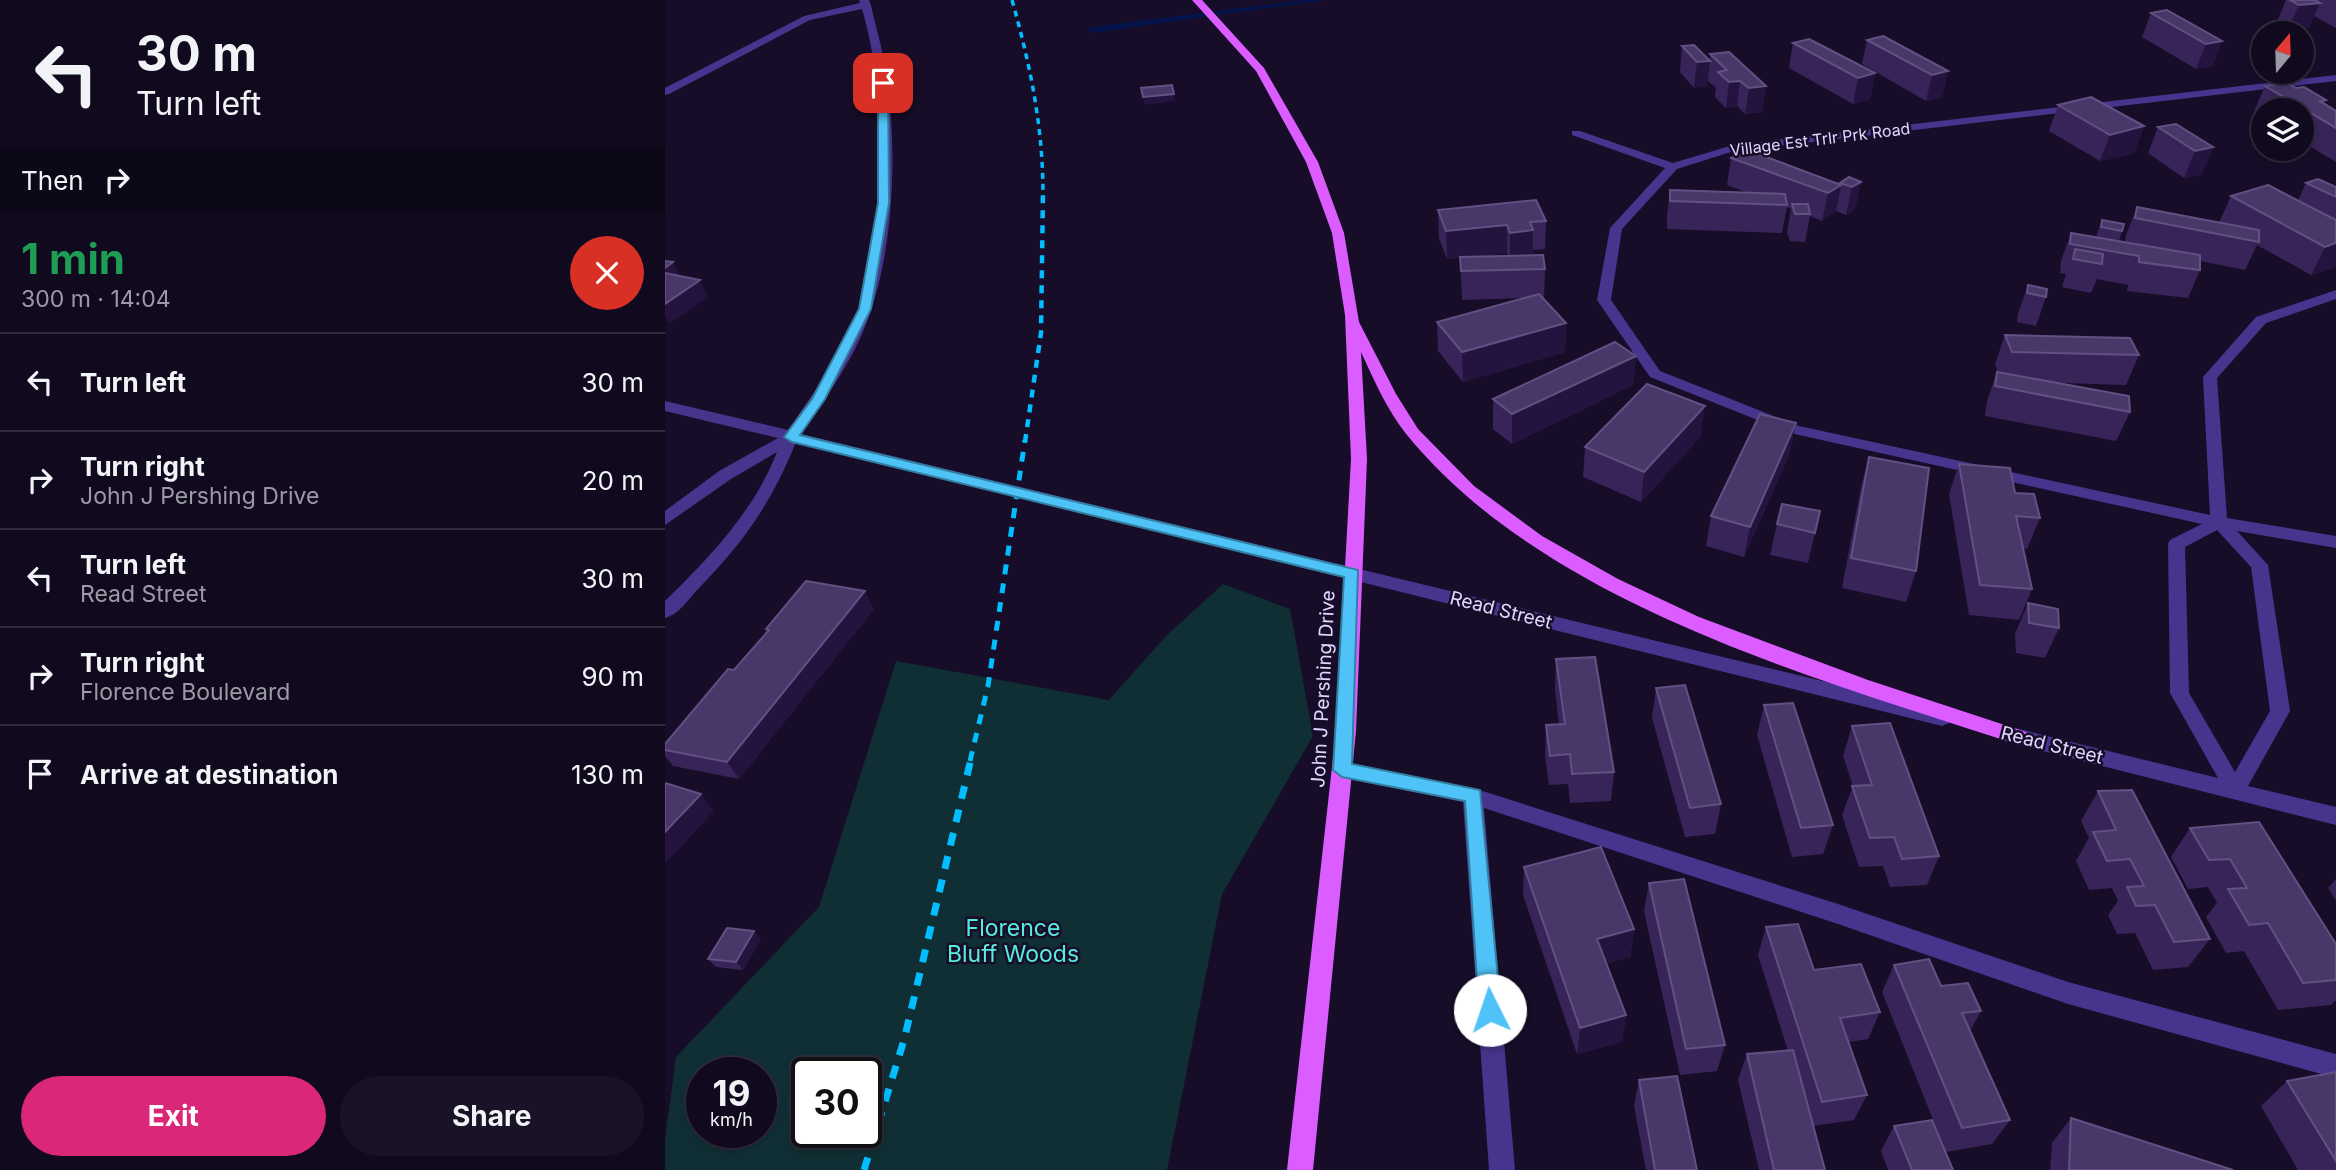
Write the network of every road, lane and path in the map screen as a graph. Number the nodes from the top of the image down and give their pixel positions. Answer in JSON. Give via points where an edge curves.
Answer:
{"nodes":[{"id":1,"x":1197,"y":0,"type":"edge"},
{"id":2,"x":865,"y":3,"type":"edge"},
{"id":3,"x":2336,"y":78,"type":"edge"},
{"id":4,"x":665,"y":92,"type":"edge"},
{"id":5,"x":1576,"y":133,"type":"dead end"},
{"id":6,"x":1673,"y":167,"type":"junction"},
{"id":7,"x":2336,"y":294,"type":"edge"},
{"id":8,"x":1352,"y":315,"type":"junction"},
{"id":9,"x":665,"y":407,"type":"edge"},
{"id":10,"x":792,"y":437,"type":"junction"},
{"id":11,"x":665,"y":519,"type":"edge"},
{"id":12,"x":2219,"y":522,"type":"junction"},
{"id":13,"x":2336,"y":542,"type":"edge"},
{"id":14,"x":1353,"y":574,"type":"junction"},
{"id":15,"x":665,"y":612,"type":"edge"},
{"id":16,"x":2019,"y":737,"type":"junction"},
{"id":17,"x":1342,"y":770,"type":"junction"},
{"id":18,"x":2235,"y":790,"type":"junction"},
{"id":19,"x":1473,"y":796,"type":"junction"},
{"id":20,"x":2336,"y":816,"type":"edge"},
{"id":21,"x":2336,"y":1066,"type":"edge"},
{"id":22,"x":1300,"y":1170,"type":"edge"},
{"id":23,"x":1502,"y":1170,"type":"edge"}],
"edges":[{"from":1,"to":8,"type":"main road","name":"John J Pershing Drive","via":[[1260,70],[1312,162],[1338,233]]},
{"from":2,"to":4,"type":"street","via":[[807,18]]},
{"from":2,"to":10,"type":"street","via":[[880,55],[885,98],[883,203],[873,275],[865,309],[846,349]]},
{"from":3,"to":6,"type":"street","name":"Village Est Trlr Prk Road","via":[[1733,148]]},
{"from":5,"to":6,"type":"street"},
{"from":6,"to":12,"type":"street","name":"Village Est Trlr Prk Road","via":[[1616,228],[1604,300],[1655,374],[1795,430]]},
{"from":7,"to":12,"type":"street","via":[[2261,320],[2210,377]]},
{"from":8,"to":14,"type":"main road","name":"John J Pershing Drive","via":[[1359,459]]},
{"from":8,"to":16,"type":"main road","via":[[1391,401],[1414,434],[1480,497],[1530,535],[1647,600],[1714,630],[1798,664]]},
{"from":9,"to":10,"type":"street","name":"Read Street"},
{"from":10,"to":11,"type":"street","via":[[725,475]]},
{"from":10,"to":14,"type":"street","name":"Read Street"},
{"from":10,"to":15,"type":"street","via":[[748,520],[707,571]]},
{"from":12,"to":13,"type":"street","name":"Village Est Trlr Prk Road"},
{"from":12,"to":18,"type":"street","via":[[2259,565],[2280,711]]},
{"from":12,"to":18,"type":"street","via":[[2176,544],[2180,693]]},
{"from":14,"to":16,"type":"street","name":"Read Street"},
{"from":14,"to":17,"type":"main road","name":"John J Pershing Drive"},
{"from":16,"to":18,"type":"street","name":"Read Street"},
{"from":17,"to":19,"type":"street"},
{"from":17,"to":22,"type":"main road","name":"John J Pershing Drive"},
{"from":18,"to":20,"type":"street","name":"Read Street"},
{"from":19,"to":21,"type":"street","via":[[2068,993]]},
{"from":19,"to":23,"type":"street"}]}
